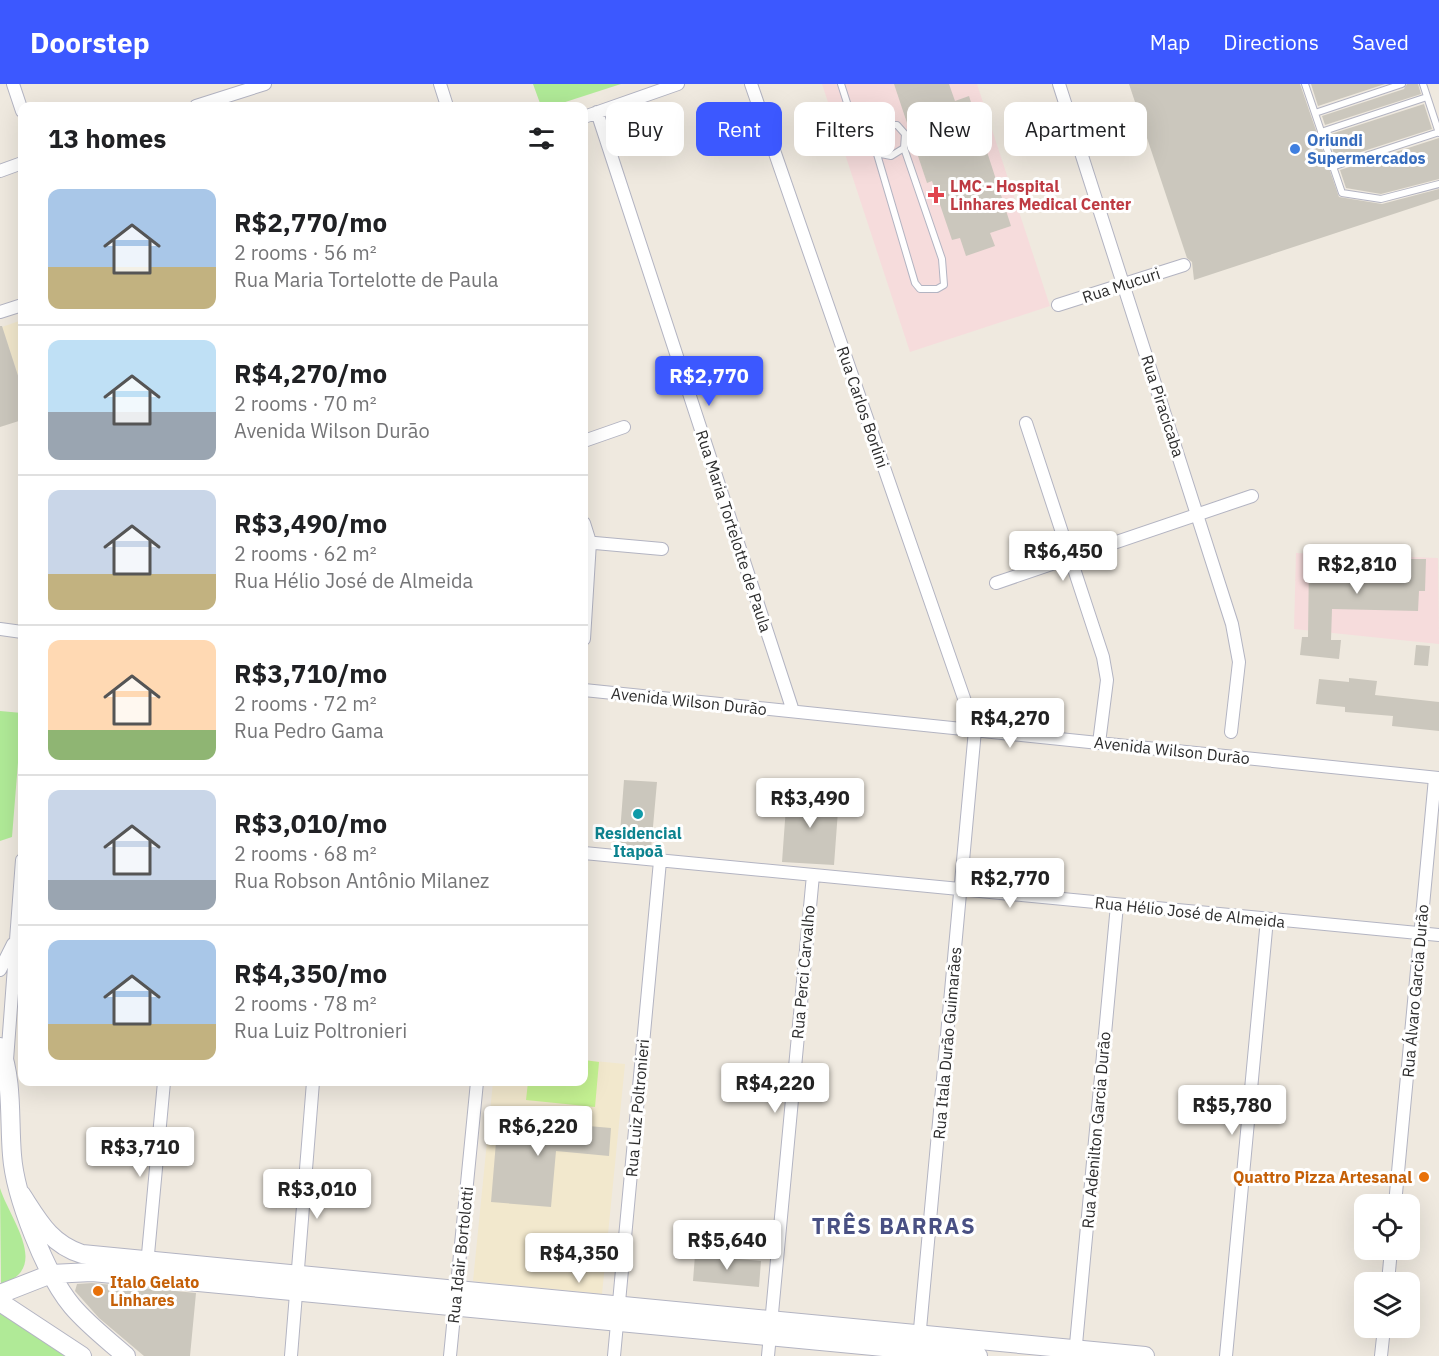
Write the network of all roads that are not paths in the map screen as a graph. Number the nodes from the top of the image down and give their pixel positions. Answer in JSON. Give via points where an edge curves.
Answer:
{"nodes":[{"id":1,"x":14,"y":84,"type":"edge"},
{"id":2,"x":265,"y":84,"type":"edge"},
{"id":3,"x":440,"y":84,"type":"edge"},
{"id":4,"x":678,"y":84,"type":"edge"},
{"id":5,"x":751,"y":84,"type":"edge"},
{"id":6,"x":841,"y":84,"type":"edge"},
{"id":7,"x":1059,"y":84,"type":"edge"},
{"id":8,"x":1305,"y":84,"type":"edge"},
{"id":9,"x":1402,"y":84,"type":"edge"},
{"id":10,"x":1423,"y":84,"type":"edge"},
{"id":11,"x":1427,"y":97,"type":"junction"},
{"id":12,"x":19,"y":102,"type":"edge"},
{"id":13,"x":209,"y":102,"type":"edge"},
{"id":14,"x":446,"y":102,"type":"edge"},
{"id":15,"x":847,"y":102,"type":"edge"},
{"id":16,"x":597,"y":112,"type":"junction"},
{"id":17,"x":1315,"y":113,"type":"junction"},
{"id":18,"x":588,"y":115,"type":"edge"},
{"id":19,"x":895,"y":127,"type":"edge"},
{"id":20,"x":1321,"y":132,"type":"junction"},
{"id":21,"x":1439,"y":133,"type":"edge"},
{"id":22,"x":904,"y":148,"type":"junction"},
{"id":23,"x":895,"y":154,"type":"edge"},
{"id":24,"x":878,"y":156,"type":"edge"},
{"id":25,"x":18,"y":165,"type":"edge"},
{"id":26,"x":1332,"y":167,"type":"junction"},
{"id":27,"x":0,"y":171,"type":"edge"},
{"id":28,"x":1439,"y":184,"type":"edge"},
{"id":29,"x":1184,"y":265,"type":"dead end"},
{"id":30,"x":1124,"y":284,"type":"junction"},
{"id":31,"x":1058,"y":305,"type":"dead end"},
{"id":32,"x":18,"y":306,"type":"edge"},
{"id":33,"x":0,"y":312,"type":"edge"},
{"id":34,"x":1026,"y":423,"type":"dead end"},
{"id":35,"x":624,"y":427,"type":"dead end"},
{"id":36,"x":588,"y":440,"type":"edge"},
{"id":37,"x":1252,"y":496,"type":"dead end"},
{"id":38,"x":1197,"y":515,"type":"junction"},
{"id":39,"x":588,"y":542,"type":"edge"},
{"id":40,"x":662,"y":549,"type":"dead end"},
{"id":41,"x":1071,"y":557,"type":"junction"},
{"id":42,"x":996,"y":583,"type":"dead end"},
{"id":43,"x":0,"y":629,"type":"edge"},
{"id":44,"x":18,"y":631,"type":"edge"},
{"id":45,"x":588,"y":690,"type":"edge"},
{"id":46,"x":793,"y":711,"type":"junction"},
{"id":47,"x":975,"y":730,"type":"junction"},
{"id":48,"x":1231,"y":732,"type":"dead end"},
{"id":49,"x":1099,"y":743,"type":"junction"},
{"id":50,"x":1437,"y":778,"type":"edge"},
{"id":51,"x":588,"y":853,"type":"edge"},
{"id":52,"x":660,"y":861,"type":"junction"},
{"id":53,"x":813,"y":875,"type":"junction"},
{"id":54,"x":961,"y":890,"type":"junction"},
{"id":55,"x":1117,"y":904,"type":"junction"},
{"id":56,"x":18,"y":912,"type":"edge"},
{"id":57,"x":1267,"y":919,"type":"junction"},
{"id":58,"x":1420,"y":934,"type":"junction"},
{"id":59,"x":1439,"y":935,"type":"edge"},
{"id":60,"x":16,"y":938,"type":"junction"},
{"id":61,"x":0,"y":970,"type":"edge"},
{"id":62,"x":0,"y":1047,"type":"edge"},
{"id":63,"x":6,"y":1066,"type":"junction"},
{"id":64,"x":164,"y":1086,"type":"edge"},
{"id":65,"x":313,"y":1086,"type":"edge"},
{"id":66,"x":477,"y":1086,"type":"edge"},
{"id":67,"x":1396,"y":1194,"type":"edge"},
{"id":68,"x":23,"y":1202,"type":"junction"},
{"id":69,"x":146,"y":1269,"type":"junction"},
{"id":70,"x":51,"y":1274,"type":"junction"},
{"id":71,"x":297,"y":1283,"type":"junction"},
{"id":72,"x":3,"y":1295,"type":"edge"},
{"id":73,"x":455,"y":1298,"type":"junction"},
{"id":74,"x":618,"y":1314,"type":"junction"},
{"id":75,"x":770,"y":1328,"type":"junction"},
{"id":76,"x":1383,"y":1338,"type":"edge"},
{"id":77,"x":919,"y":1347,"type":"edge"},
{"id":78,"x":1076,"y":1353,"type":"edge"},
{"id":79,"x":82,"y":1356,"type":"edge"},
{"id":80,"x":126,"y":1356,"type":"edge"},
{"id":81,"x":291,"y":1356,"type":"edge"},
{"id":82,"x":450,"y":1356,"type":"edge"},
{"id":83,"x":614,"y":1356,"type":"edge"},
{"id":84,"x":768,"y":1356,"type":"edge"},
{"id":85,"x":978,"y":1356,"type":"edge"},
{"id":86,"x":1146,"y":1356,"type":"edge"},
{"id":87,"x":1226,"y":1356,"type":"edge"},
{"id":88,"x":1381,"y":1356,"type":"edge"}],
"edges":[{"from":1,"to":12,"type":"street"},
{"from":2,"to":13,"type":"street"},
{"from":3,"to":14,"type":"street"},
{"from":4,"to":16,"type":"street"},
{"from":5,"to":47,"type":"street","name":"Rua Carlos Borlini"},
{"from":6,"to":15,"type":"lane"},
{"from":7,"to":30,"type":"street","name":"Rua Piracicaba"},
{"from":8,"to":17,"type":"lane"},
{"from":9,"to":17,"type":"lane"},
{"from":10,"to":11,"type":"lane"},
{"from":11,"to":20,"type":"lane"},
{"from":11,"to":21,"type":"lane"},
{"from":16,"to":18,"type":"street"},
{"from":16,"to":46,"type":"street","name":"Rua Maria Tortelotte de Paula"},
{"from":17,"to":20,"type":"lane"},
{"from":19,"to":22,"type":"lane","via":[[905,135]]},
{"from":20,"to":26,"type":"lane"},
{"from":21,"to":26,"type":"lane"},
{"from":22,"to":23,"type":"lane"},
{"from":22,"to":24,"type":"lane","via":[[942,259],[945,285],[937,289],[920,289],[915,283]]},
{"from":25,"to":27,"type":"street"},
{"from":26,"to":28,"type":"lane","via":[[1340,190],[1355,196],[1381,199]]},
{"from":29,"to":30,"type":"street","name":"Rua Mucuri"},
{"from":30,"to":31,"type":"street","name":"Rua Mucuri"},
{"from":30,"to":38,"type":"street","name":"Rua Piracicaba"},
{"from":32,"to":33,"type":"street"},
{"from":34,"to":41,"type":"street"},
{"from":35,"to":36,"type":"street"},
{"from":37,"to":38,"type":"street"},
{"from":38,"to":41,"type":"street"},
{"from":38,"to":48,"type":"street","name":"Rua Piracicaba","via":[[1232,624],[1239,662]]},
{"from":39,"to":40,"type":"street"},
{"from":41,"to":42,"type":"street"},
{"from":41,"to":49,"type":"street","via":[[1107,680]]},
{"from":43,"to":44,"type":"street"},
{"from":45,"to":46,"type":"street","name":"Avenida Wilson Durão"},
{"from":46,"to":47,"type":"street","name":"Avenida Wilson Durão"},
{"from":47,"to":49,"type":"street","name":"Avenida Wilson Durão"},
{"from":47,"to":54,"type":"street","name":"Rua Itala Durão Guimarães"},
{"from":49,"to":50,"type":"street","name":"Avenida Wilson Durão"},
{"from":50,"to":58,"type":"street","name":"Rua Álvaro Garcia Durão"},
{"from":51,"to":52,"type":"street","name":"Rua Hélio José de Almeida"},
{"from":52,"to":53,"type":"street","name":"Rua Hélio José de Almeida"},
{"from":52,"to":74,"type":"street","name":"Rua Luiz Poltronieri"},
{"from":53,"to":54,"type":"street","name":"Rua Hélio José de Almeida"},
{"from":53,"to":75,"type":"street","name":"Rua Perci Carvalho"},
{"from":54,"to":55,"type":"street","name":"Rua Hélio José de Almeida"},
{"from":54,"to":77,"type":"street","name":"Rua Itala Durão Guimarães"},
{"from":55,"to":57,"type":"street","name":"Rua Hélio José de Almeida"},
{"from":55,"to":78,"type":"street","name":"Rua Adenilton Garcia Durão"},
{"from":56,"to":60,"type":"street"},
{"from":57,"to":58,"type":"street","name":"Rua Hélio José de Almeida"},
{"from":57,"to":87,"type":"street"},
{"from":58,"to":59,"type":"street","name":"Rua Hélio José de Almeida"},
{"from":58,"to":67,"type":"street","name":"Rua Álvaro Garcia Durão"},
{"from":60,"to":61,"type":"street"},
{"from":60,"to":63,"type":"street"},
{"from":62,"to":63,"type":"main road"},
{"from":63,"to":68,"type":"main road","via":[[12,1159]]},
{"from":64,"to":69,"type":"street"},
{"from":65,"to":71,"type":"street"},
{"from":66,"to":73,"type":"street","name":"Rua Idair Bortolotti"},
{"from":68,"to":69,"type":"main road","via":[[65,1249]]},
{"from":68,"to":70,"type":"main road"},
{"from":68,"to":72,"type":"main road","via":[[32,1245],[32,1268]]},
{"from":69,"to":70,"type":"main road"},
{"from":69,"to":71,"type":"main road"},
{"from":70,"to":72,"type":"main road"},
{"from":70,"to":80,"type":"main road","via":[[73,1307]]},
{"from":71,"to":73,"type":"main road"},
{"from":71,"to":81,"type":"street"},
{"from":72,"to":79,"type":"main road"},
{"from":73,"to":74,"type":"main road"},
{"from":73,"to":82,"type":"street","name":"Rua Idair Bortolotti"},
{"from":74,"to":75,"type":"main road"},
{"from":74,"to":83,"type":"street","name":"Rua Luiz Poltronieri"},
{"from":75,"to":77,"type":"main road"},
{"from":75,"to":84,"type":"street","name":"Rua Perci Carvalho"},
{"from":76,"to":88,"type":"street"},
{"from":77,"to":78,"type":"main road"},
{"from":77,"to":85,"type":"main road"},
{"from":78,"to":86,"type":"main road"}]}
